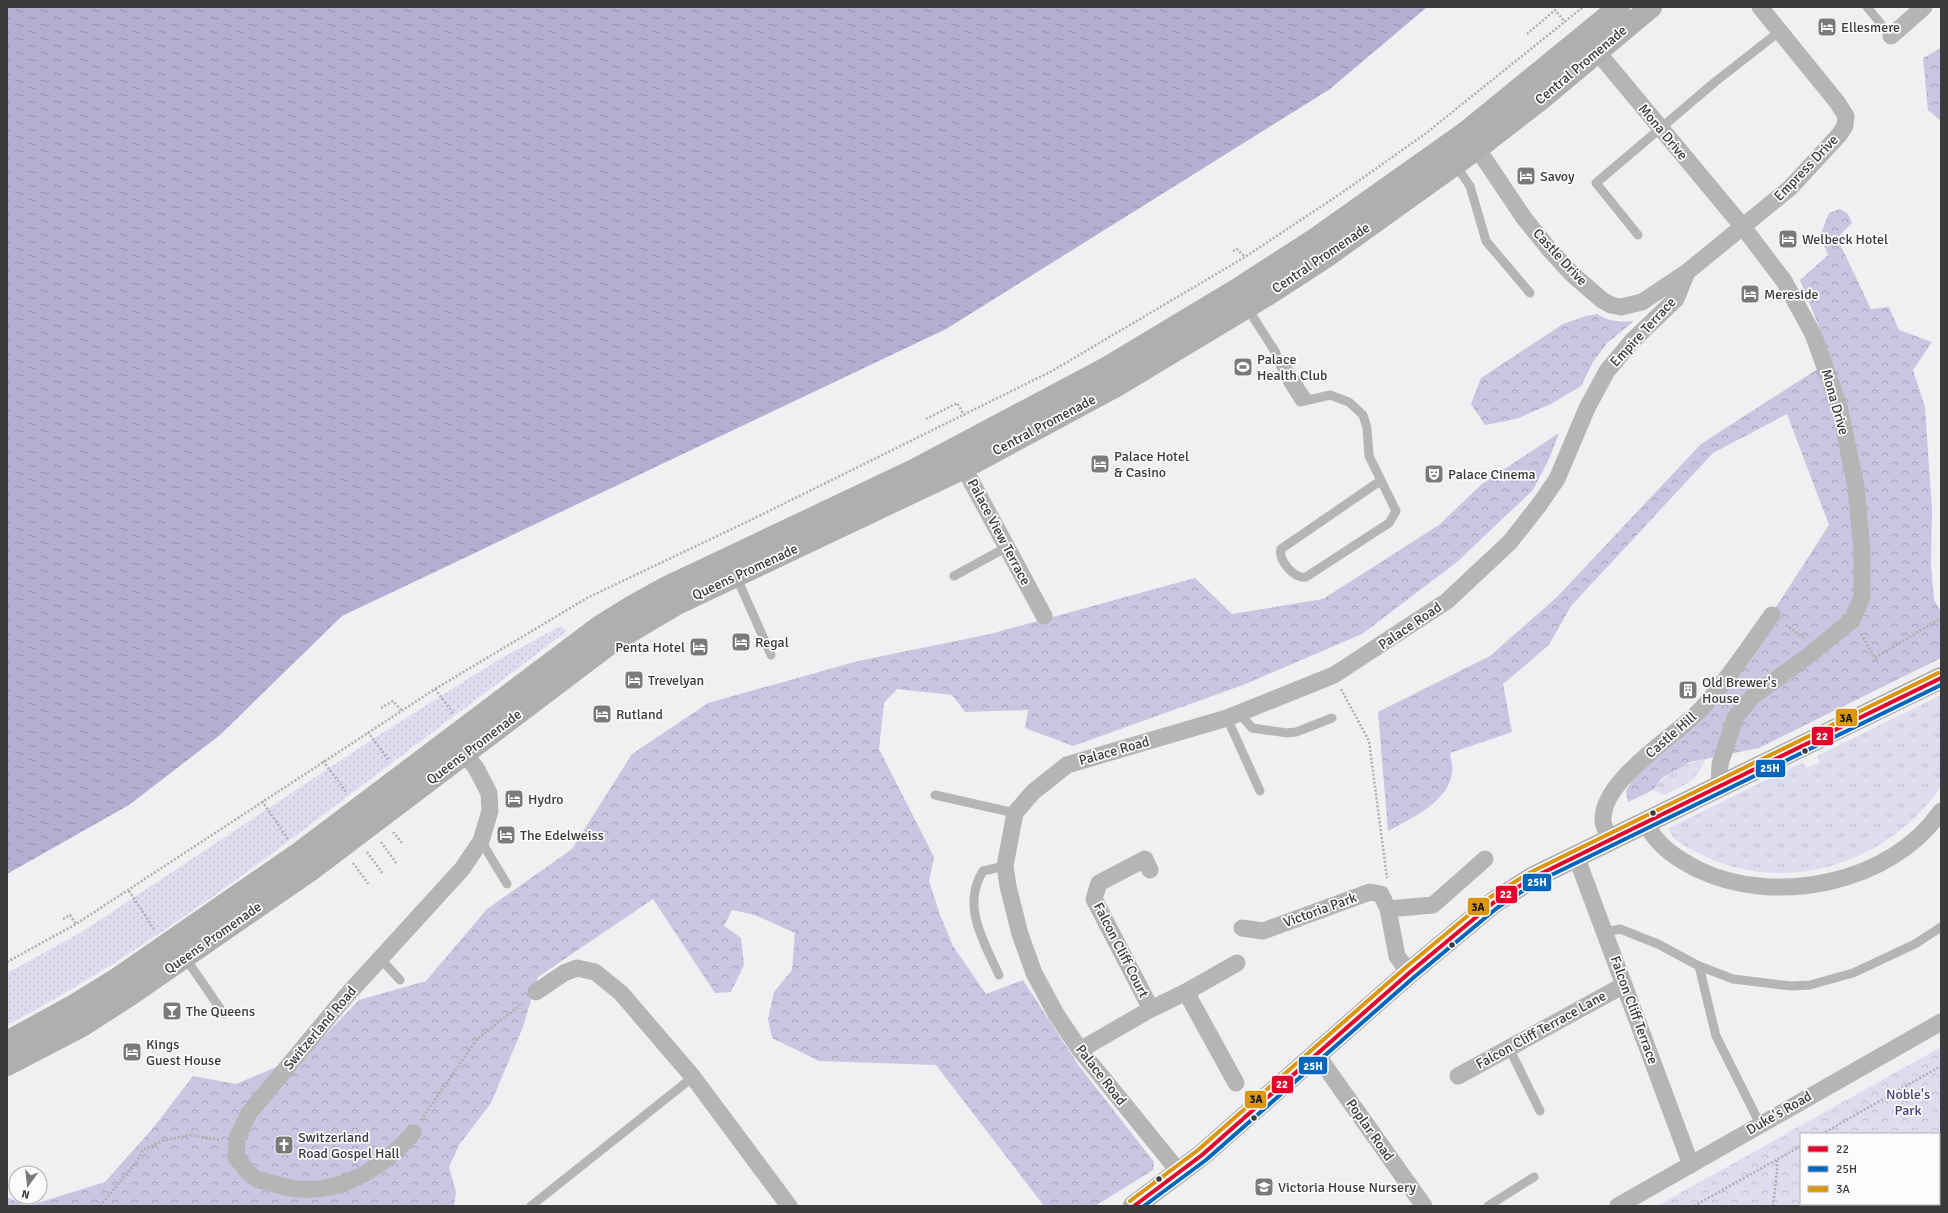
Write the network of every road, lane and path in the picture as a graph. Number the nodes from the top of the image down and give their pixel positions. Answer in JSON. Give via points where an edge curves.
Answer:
{"nodes":[{"id":1,"x":1583,"y":7,"type":"edge"},
{"id":2,"x":1619,"y":7,"type":"edge"},
{"id":3,"x":1651,"y":7,"type":"edge"},
{"id":4,"x":1760,"y":7,"type":"edge"},
{"id":5,"x":1866,"y":7,"type":"edge"},
{"id":6,"x":1924,"y":7,"type":"edge"},
{"id":7,"x":1565,"y":22,"type":"junction"},
{"id":8,"x":1780,"y":31,"type":"junction"},
{"id":9,"x":1527,"y":34,"type":"dead end"},
{"id":10,"x":1891,"y":36,"type":"joint"},
{"id":11,"x":1591,"y":44,"type":"junction"},
{"id":12,"x":1661,"y":129,"type":"junction"},
{"id":13,"x":1472,"y":140,"type":"junction"},
{"id":14,"x":1449,"y":156,"type":"junction"},
{"id":15,"x":1743,"y":227,"type":"junction"},
{"id":16,"x":1638,"y":235,"type":"dead end"},
{"id":17,"x":1233,"y":251,"type":"dead end"},
{"id":18,"x":1245,"y":257,"type":"junction"},
{"id":19,"x":1687,"y":272,"type":"junction"},
{"id":20,"x":1530,"y":293,"type":"dead end"},
{"id":21,"x":1242,"y":299,"type":"junction"},
{"id":22,"x":964,"y":415,"type":"junction"},
{"id":23,"x":926,"y":418,"type":"dead end"},
{"id":24,"x":954,"y":449,"type":"junction"},
{"id":25,"x":964,"y":468,"type":"junction"},
{"id":26,"x":1557,"y":479,"type":"joint"},
{"id":27,"x":1380,"y":481,"type":"junction"},
{"id":28,"x":1007,"y":547,"type":"junction"},
{"id":29,"x":736,"y":576,"type":"junction"},
{"id":30,"x":954,"y":576,"type":"dead end"},
{"id":31,"x":1772,"y":615,"type":"dead end"},
{"id":32,"x":1044,"y":616,"type":"dead end"},
{"id":33,"x":1941,"y":618,"type":"edge"},
{"id":34,"x":1864,"y":639,"type":"dead end"},
{"id":35,"x":771,"y":655,"type":"dead end"},
{"id":36,"x":1334,"y":675,"type":"junction"},
{"id":37,"x":1941,"y":678,"type":"edge"},
{"id":38,"x":434,"y":689,"type":"junction"},
{"id":39,"x":381,"y":708,"type":"dead end"},
{"id":40,"x":401,"y":710,"type":"junction"},
{"id":41,"x":455,"y":716,"type":"dead end"},
{"id":42,"x":1234,"y":716,"type":"junction"},
{"id":43,"x":1332,"y":718,"type":"dead end"},
{"id":44,"x":368,"y":732,"type":"junction"},
{"id":45,"x":458,"y":746,"type":"junction"},
{"id":46,"x":323,"y":762,"type":"junction"},
{"id":47,"x":391,"y":764,"type":"dead end"},
{"id":48,"x":1719,"y":788,"type":"junction"},
{"id":49,"x":1260,"y":791,"type":"dead end"},
{"id":50,"x":935,"y":795,"type":"dead end"},
{"id":51,"x":349,"y":796,"type":"dead end"},
{"id":52,"x":262,"y":801,"type":"junction"},
{"id":53,"x":1941,"y":811,"type":"edge"},
{"id":54,"x":1015,"y":814,"type":"junction"},
{"id":55,"x":1646,"y":823,"type":"junction"},
{"id":56,"x":399,"y":840,"type":"dead end"},
{"id":57,"x":1610,"y":840,"type":"junction"},
{"id":58,"x":481,"y":841,"type":"junction"},
{"id":59,"x":291,"y":843,"type":"dead end"},
{"id":60,"x":403,"y":844,"type":"dead end"},
{"id":61,"x":387,"y":849,"type":"dead end"},
{"id":62,"x":1576,"y":856,"type":"junction"},
{"id":63,"x":373,"y":859,"type":"dead end"},
{"id":64,"x":1485,"y":859,"type":"dead end"},
{"id":65,"x":398,"y":864,"type":"dead end"},
{"id":66,"x":1005,"y":866,"type":"junction"},
{"id":67,"x":356,"y":868,"type":"dead end"},
{"id":68,"x":1150,"y":870,"type":"dead end"},
{"id":69,"x":383,"y":874,"type":"dead end"},
{"id":70,"x":508,"y":884,"type":"dead end"},
{"id":71,"x":369,"y":885,"type":"dead end"},
{"id":72,"x":129,"y":891,"type":"junction"},
{"id":73,"x":1381,"y":894,"type":"junction"},
{"id":74,"x":1388,"y":909,"type":"junction"},
{"id":75,"x":63,"y":919,"type":"dead end"},
{"id":76,"x":76,"y":924,"type":"junction"},
{"id":77,"x":1941,"y":927,"type":"edge"},
{"id":78,"x":1242,"y":928,"type":"dead end"},
{"id":79,"x":1606,"y":932,"type":"junction"},
{"id":80,"x":172,"y":944,"type":"junction"},
{"id":81,"x":380,"y":958,"type":"junction"},
{"id":82,"x":7,"y":962,"type":"edge"},
{"id":83,"x":1237,"y":963,"type":"dead end"},
{"id":84,"x":1699,"y":966,"type":"junction"},
{"id":85,"x":1409,"y":973,"type":"junction"},
{"id":86,"x":999,"y":975,"type":"dead end"},
{"id":87,"x":400,"y":980,"type":"dead end"},
{"id":88,"x":1624,"y":985,"type":"junction"},
{"id":89,"x":536,"y":992,"type":"joint"},
{"id":90,"x":1186,"y":992,"type":"junction"},
{"id":91,"x":1151,"y":1009,"type":"junction"},
{"id":92,"x":224,"y":1014,"type":"dead end"},
{"id":93,"x":1941,"y":1022,"type":"edge"},
{"id":94,"x":7,"y":1042,"type":"edge"},
{"id":95,"x":1509,"y":1048,"type":"junction"},
{"id":96,"x":1080,"y":1050,"type":"junction"},
{"id":97,"x":1317,"y":1055,"type":"junction"},
{"id":98,"x":7,"y":1065,"type":"edge"},
{"id":99,"x":1941,"y":1066,"type":"edge"},
{"id":100,"x":1458,"y":1076,"type":"dead end"},
{"id":101,"x":693,"y":1077,"type":"junction"},
{"id":102,"x":1236,"y":1083,"type":"dead end"},
{"id":103,"x":1540,"y":1110,"type":"dead end"},
{"id":104,"x":1760,"y":1124,"type":"junction"},
{"id":105,"x":413,"y":1133,"type":"joint"},
{"id":106,"x":1824,"y":1133,"type":"edge"},
{"id":107,"x":237,"y":1138,"type":"junction"},
{"id":108,"x":1800,"y":1147,"type":"edge"},
{"id":109,"x":1777,"y":1160,"type":"junction"},
{"id":110,"x":1691,"y":1165,"type":"junction"},
{"id":111,"x":1180,"y":1173,"type":"junction"},
{"id":112,"x":1534,"y":1177,"type":"dead end"},
{"id":113,"x":1697,"y":1205,"type":"edge"},
{"id":114,"x":100,"y":1206,"type":"edge"},
{"id":115,"x":531,"y":1206,"type":"edge"},
{"id":116,"x":790,"y":1206,"type":"edge"},
{"id":117,"x":1134,"y":1206,"type":"edge"},
{"id":118,"x":1424,"y":1206,"type":"edge"},
{"id":119,"x":1488,"y":1206,"type":"edge"},
{"id":120,"x":1618,"y":1206,"type":"edge"},
{"id":121,"x":1694,"y":1206,"type":"edge"},
{"id":122,"x":1773,"y":1206,"type":"edge"}],
"edges":[{"from":1,"to":7,"type":"path"},
{"from":2,"to":11,"type":"main road","name":"Central Promenade"},
{"from":3,"to":11,"type":"main road","name":"Central Promenade"},
{"from":4,"to":8,"type":"street","name":"Empress Drive"},
{"from":5,"to":10,"type":"lane"},
{"from":6,"to":10,"type":"street"},
{"from":7,"to":9,"type":"path","via":[[1555,10]]},
{"from":7,"to":18,"type":"path","via":[[1425,134]]},
{"from":8,"to":12,"type":"lane"},
{"from":8,"to":15,"type":"street","name":"Empress Drive","via":[[1837,102],[1846,116],[1845,126],[1790,188]]},
{"from":11,"to":12,"type":"street","name":"Mona Drive"},
{"from":11,"to":13,"type":"main road","name":"Central Promenade"},
{"from":12,"to":15,"type":"street","name":"Mona Drive"},
{"from":12,"to":16,"type":"lane","via":[[1596,183]]},
{"from":13,"to":14,"type":"main road","name":"Central Promenade"},
{"from":13,"to":19,"type":"street","name":"Castle Drive","via":[[1524,218],[1549,249],[1572,274],[1602,300],[1621,307],[1642,302]]},
{"from":14,"to":20,"type":"lane","via":[[1470,186],[1486,241]]},
{"from":14,"to":21,"type":"main road","name":"Central Promenade","via":[[1326,257]]},
{"from":15,"to":19,"type":"street","name":"Empire Terrace"},
{"from":15,"to":48,"type":"street","name":"Mona Drive","via":[[1784,281],[1813,334],[1839,406],[1856,487],[1862,551],[1862,597],[1852,620],[1752,697],[1735,718],[1720,764]]},
{"from":17,"to":18,"type":"path","via":[[1237,249]]},
{"from":18,"to":22,"type":"path","via":[[1052,371]]},
{"from":19,"to":26,"type":"street","name":"Empire Terrace","via":[[1676,299],[1632,341],[1607,371],[1587,408]]},
{"from":21,"to":24,"type":"main road","name":"Central Promenade"},
{"from":21,"to":25,"type":"main road","name":"Central Promenade","via":[[1118,384]]},
{"from":21,"to":27,"type":"lane","via":[[1308,399],[1330,395],[1349,402],[1363,415],[1367,428],[1369,456]]},
{"from":22,"to":23,"type":"path","via":[[957,403]]},
{"from":22,"to":38,"type":"path","via":[[587,598]]},
{"from":24,"to":25,"type":"street","name":"Palace View Terrace"},
{"from":24,"to":45,"type":"main road","name":"Queens Promenade","via":[[667,587],[629,608],[600,626]]},
{"from":25,"to":28,"type":"street","name":"Palace View Terrace"},
{"from":25,"to":29,"type":"main road","name":"Queens Promenade"},
{"from":26,"to":36,"type":"street","name":"Palace Road","via":[[1510,542],[1447,601]]},
{"from":27,"to":27,"type":"lane","via":[[1395,506],[1396,512],[1392,520],[1306,577],[1295,574],[1283,561],[1281,549]]},
{"from":28,"to":30,"type":"lane"},
{"from":28,"to":32,"type":"street","name":"Palace View Terrace"},
{"from":29,"to":35,"type":"lane"},
{"from":29,"to":45,"type":"main road","name":"Queens Promenade","via":[[677,604],[611,643]]},
{"from":31,"to":57,"type":"street","name":"Castle Hill","via":[[1704,707],[1649,752],[1620,782],[1607,801],[1603,820]]},
{"from":33,"to":34,"type":"path","via":[[1875,658]]},
{"from":36,"to":42,"type":"street","name":"Palace Road"},
{"from":36,"to":73,"type":"path","via":[[1368,741],[1388,885]]},
{"from":37,"to":48,"type":"main road"},
{"from":38,"to":40,"type":"path"},
{"from":38,"to":41,"type":"path"},
{"from":39,"to":40,"type":"path","via":[[393,701]]},
{"from":40,"to":44,"type":"path"},
{"from":42,"to":43,"type":"lane","via":[[1252,728],[1287,733]]},
{"from":42,"to":49,"type":"lane"},
{"from":42,"to":54,"type":"street","name":"Palace Road","via":[[1067,765],[1033,792]]},
{"from":44,"to":46,"type":"path"},
{"from":44,"to":47,"type":"path"},
{"from":45,"to":58,"type":"street","name":"Switzerland Road","via":[[476,768],[489,793],[490,811]]},
{"from":45,"to":80,"type":"main road","name":"Queens Promenade","via":[[311,870]]},
{"from":46,"to":51,"type":"path"},
{"from":46,"to":52,"type":"path"},
{"from":48,"to":55,"type":"main road"},
{"from":50,"to":54,"type":"lane"},
{"from":52,"to":59,"type":"path"},
{"from":52,"to":72,"type":"path"},
{"from":53,"to":55,"type":"street","via":[[1917,838],[1875,865],[1824,883],[1779,888],[1750,886],[1712,876],[1674,856],[1657,841]]},
{"from":54,"to":66,"type":"street","name":"Palace Road"},
{"from":55,"to":57,"type":"main road"},
{"from":56,"to":60,"type":"path"},
{"from":57,"to":62,"type":"main road"},
{"from":58,"to":70,"type":"lane"},
{"from":58,"to":81,"type":"street","name":"Switzerland Road","via":[[462,869]]},
{"from":61,"to":65,"type":"path"},
{"from":62,"to":79,"type":"street","name":"Falcon Cliff Terrace"},
{"from":62,"to":85,"type":"main road","via":[[1532,878],[1493,903]]},
{"from":63,"to":69,"type":"path"},
{"from":64,"to":74,"type":"street","via":[[1433,905]]},
{"from":66,"to":86,"type":"lane","via":[[982,872],[976,882],[972,904],[979,929]]},
{"from":66,"to":96,"type":"street","name":"Palace Road","via":[[1020,934],[1034,973],[1056,1014]]},
{"from":67,"to":71,"type":"path"},
{"from":68,"to":91,"type":"street","name":"Falcon Cliff Court","via":[[1145,860],[1099,883],[1094,899]]},
{"from":72,"to":76,"type":"path"},
{"from":72,"to":80,"type":"path"},
{"from":73,"to":74,"type":"street"},
{"from":73,"to":78,"type":"street","name":"Victoria Park","via":[[1370,892],[1263,931]]},
{"from":74,"to":85,"type":"street","via":[[1397,956]]},
{"from":75,"to":76,"type":"path","via":[[70,915]]},
{"from":76,"to":82,"type":"path"},
{"from":77,"to":84,"type":"lane","via":[[1915,944],[1853,973],[1810,985],[1791,986],[1733,979]]},
{"from":79,"to":84,"type":"lane","via":[[1620,929],[1658,944]]},
{"from":79,"to":88,"type":"street","name":"Falcon Cliff Terrace"},
{"from":80,"to":92,"type":"lane"},
{"from":80,"to":94,"type":"main road","name":"Queens Promenade","via":[[71,1007]]},
{"from":80,"to":98,"type":"main road","name":"Queens Promenade","via":[[82,1026]]},
{"from":81,"to":87,"type":"lane"},
{"from":81,"to":107,"type":"street","name":"Switzerland Road","via":[[249,1113]]},
{"from":83,"to":90,"type":"street","name":"Falcon Cliff Court"},
{"from":84,"to":104,"type":"lane","via":[[1716,1036]]},
{"from":85,"to":97,"type":"main road"},
{"from":88,"to":95,"type":"street","name":"Falcon Cliff Terrace Lane"},
{"from":88,"to":110,"type":"street","name":"Falcon Cliff Terrace"},
{"from":89,"to":101,"type":"street","via":[[564,972],[577,968],[595,972],[621,993]]},
{"from":89,"to":105,"type":"path","via":[[477,1039]]},
{"from":90,"to":91,"type":"street","name":"Falcon Cliff Court"},
{"from":90,"to":102,"type":"street"},
{"from":91,"to":96,"type":"street","name":"Falcon Cliff Court"},
{"from":93,"to":104,"type":"street","name":"Duke's Road"},
{"from":95,"to":100,"type":"street","name":"Falcon Cliff Terrace Lane"},
{"from":95,"to":103,"type":"lane"},
{"from":96,"to":111,"type":"street","name":"Palace Road"},
{"from":97,"to":111,"type":"main road"},
{"from":97,"to":118,"type":"street","name":"Poplar Road"},
{"from":99,"to":106,"type":"path"},
{"from":101,"to":115,"type":"lane"},
{"from":101,"to":116,"type":"street"},
{"from":104,"to":110,"type":"street","name":"Duke's Road"},
{"from":105,"to":107,"type":"street","name":"Switzerland Road","via":[[396,1152],[355,1180],[319,1189],[288,1188],[254,1178],[236,1157]]},
{"from":107,"to":114,"type":"path","via":[[216,1140],[189,1135],[143,1150]]},
{"from":108,"to":109,"type":"path"},
{"from":109,"to":113,"type":"path"},
{"from":109,"to":122,"type":"path"},
{"from":110,"to":120,"type":"street","name":"Duke's Road"},
{"from":111,"to":117,"type":"main road"},
{"from":112,"to":119,"type":"lane"},
{"from":113,"to":121,"type":"path"}]}
